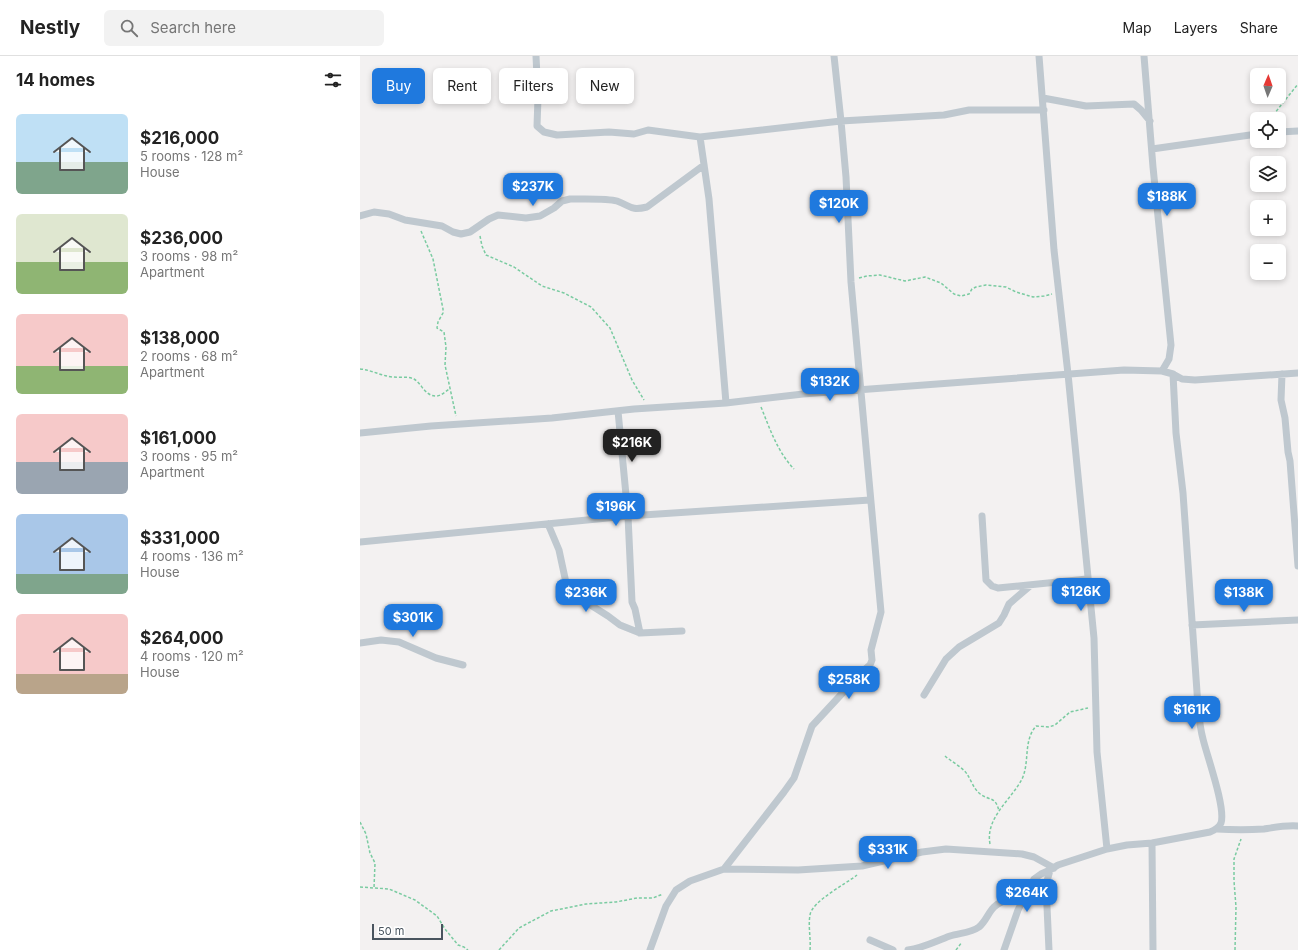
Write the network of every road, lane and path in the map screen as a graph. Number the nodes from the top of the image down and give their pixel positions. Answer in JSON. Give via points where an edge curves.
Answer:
{"nodes":[{"id":1,"x":536,"y":56,"type":"edge"},
{"id":2,"x":834,"y":56,"type":"edge"},
{"id":3,"x":1039,"y":56,"type":"edge"},
{"id":4,"x":1144,"y":56,"type":"edge"},
{"id":5,"x":1298,"y":84,"type":"edge"},
{"id":6,"x":1043,"y":98,"type":"junction"},
{"id":7,"x":1044,"y":110,"type":"junction"},
{"id":8,"x":1276,"y":112,"type":"edge"},
{"id":9,"x":841,"y":121,"type":"junction"},
{"id":10,"x":1150,"y":121,"type":"junction"},
{"id":11,"x":1298,"y":131,"type":"edge"},
{"id":12,"x":1286,"y":132,"type":"edge"},
{"id":13,"x":1250,"y":135,"type":"edge"},
{"id":14,"x":700,"y":137,"type":"junction"},
{"id":15,"x":1152,"y":149,"type":"junction"},
{"id":16,"x":704,"y":165,"type":"junction"},
{"id":17,"x":360,"y":216,"type":"edge"},
{"id":18,"x":417,"y":223,"type":"junction"},
{"id":19,"x":479,"y":227,"type":"junction"},
{"id":20,"x":851,"y":279,"type":"junction"},
{"id":21,"x":1059,"y":292,"type":"junction"},
{"id":22,"x":360,"y":369,"type":"edge"},
{"id":23,"x":1162,"y":371,"type":"junction"},
{"id":24,"x":1298,"y":373,"type":"edge"},
{"id":25,"x":1068,"y":374,"type":"junction"},
{"id":26,"x":1173,"y":374,"type":"junction"},
{"id":27,"x":1282,"y":374,"type":"junction"},
{"id":28,"x":449,"y":389,"type":"junction"},
{"id":29,"x":860,"y":390,"type":"junction"},
{"id":30,"x":758,"y":399,"type":"junction"},
{"id":31,"x":726,"y":403,"type":"junction"},
{"id":32,"x":650,"y":408,"type":"junction"},
{"id":33,"x":618,"y":411,"type":"junction"},
{"id":34,"x":458,"y":424,"type":"junction"},
{"id":35,"x":360,"y":433,"type":"edge"},
{"id":36,"x":794,"y":470,"type":"dead end"},
{"id":37,"x":870,"y":500,"type":"junction"},
{"id":38,"x":628,"y":516,"type":"junction"},
{"id":39,"x":982,"y":516,"type":"dead end"},
{"id":40,"x":548,"y":524,"type":"junction"},
{"id":41,"x":360,"y":542,"type":"edge"},
{"id":42,"x":1298,"y":566,"type":"edge"},
{"id":43,"x":1087,"y":579,"type":"junction"},
{"id":44,"x":1031,"y":585,"type":"junction"},
{"id":45,"x":1298,"y":620,"type":"edge"},
{"id":46,"x":1192,"y":625,"type":"junction"},
{"id":47,"x":682,"y":631,"type":"dead end"},
{"id":48,"x":640,"y":633,"type":"junction"},
{"id":49,"x":360,"y":643,"type":"edge"},
{"id":50,"x":463,"y":665,"type":"dead end"},
{"id":51,"x":924,"y":695,"type":"dead end"},
{"id":52,"x":1096,"y":706,"type":"junction"},
{"id":53,"x":945,"y":756,"type":"dead end"},
{"id":54,"x":999,"y":811,"type":"junction"},
{"id":55,"x":360,"y":822,"type":"edge"},
{"id":56,"x":1298,"y":826,"type":"edge"},
{"id":57,"x":1217,"y":829,"type":"junction"},
{"id":58,"x":1244,"y":829,"type":"junction"},
{"id":59,"x":1152,"y":843,"type":"junction"},
{"id":60,"x":1107,"y":849,"type":"junction"},
{"id":61,"x":991,"y":852,"type":"junction"},
{"id":62,"x":862,"y":866,"type":"junction"},
{"id":63,"x":724,"y":869,"type":"junction"},
{"id":64,"x":1052,"y":869,"type":"junction"},
{"id":65,"x":360,"y":887,"type":"edge"},
{"id":66,"x":374,"y":888,"type":"junction"},
{"id":67,"x":676,"y":890,"type":"junction"},
{"id":68,"x":1026,"y":894,"type":"junction"},
{"id":69,"x":870,"y":940,"type":"dead end"},
{"id":70,"x":468,"y":950,"type":"edge"},
{"id":71,"x":499,"y":950,"type":"edge"},
{"id":72,"x":650,"y":950,"type":"edge"},
{"id":73,"x":810,"y":950,"type":"edge"},
{"id":74,"x":893,"y":950,"type":"edge"},
{"id":75,"x":908,"y":950,"type":"edge"},
{"id":76,"x":1004,"y":950,"type":"edge"},
{"id":77,"x":1049,"y":950,"type":"edge"},
{"id":78,"x":1153,"y":950,"type":"edge"},
{"id":79,"x":1235,"y":950,"type":"edge"}],
"edges":[{"from":1,"to":14,"type":"street","via":[[537,126],[544,132],[557,135],[609,132],[634,134],[648,130]]},
{"from":2,"to":9,"type":"street"},
{"from":3,"to":6,"type":"street"},
{"from":4,"to":10,"type":"street"},
{"from":5,"to":8,"type":"path"},
{"from":6,"to":7,"type":"street"},
{"from":6,"to":10,"type":"street","via":[[1086,106],[1134,104]]},
{"from":7,"to":9,"type":"street","via":[[969,110],[932,116]]},
{"from":7,"to":21,"type":"street"},
{"from":9,"to":14,"type":"street"},
{"from":9,"to":20,"type":"street"},
{"from":10,"to":15,"type":"street"},
{"from":11,"to":12,"type":"street"},
{"from":13,"to":15,"type":"street"},
{"from":14,"to":16,"type":"street"},
{"from":15,"to":23,"type":"street","via":[[1171,345],[1169,359]]},
{"from":16,"to":19,"type":"street","via":[[647,207],[638,209],[616,201],[570,199],[562,201],[540,216],[526,218],[498,215]]},
{"from":16,"to":31,"type":"street"},
{"from":17,"to":18,"type":"street","via":[[374,212]]},
{"from":18,"to":19,"type":"street","via":[[442,226],[461,234]]},
{"from":18,"to":28,"type":"path","via":[[433,259],[440,290],[444,313],[437,328],[444,332]]},
{"from":19,"to":32,"type":"path","via":[[486,255],[514,267],[542,286],[591,307],[610,328],[638,392]]},
{"from":20,"to":21,"type":"path","via":[[880,275],[906,281],[925,277],[941,283],[954,294],[961,296],[969,294],[976,287],[986,285],[1006,287],[1033,297]]},
{"from":20,"to":29,"type":"street"},
{"from":21,"to":25,"type":"street"},
{"from":22,"to":28,"type":"path","via":[[386,376],[410,378],[431,395],[441,395]]},
{"from":23,"to":25,"type":"street","via":[[1124,370]]},
{"from":23,"to":26,"type":"street"},
{"from":24,"to":27,"type":"street"},
{"from":25,"to":29,"type":"street"},
{"from":25,"to":43,"type":"street"},
{"from":26,"to":27,"type":"street","via":[[1182,379],[1196,380]]},
{"from":26,"to":46,"type":"street"},
{"from":27,"to":42,"type":"street","via":[[1281,400],[1290,461]]},
{"from":28,"to":34,"type":"path"},
{"from":29,"to":30,"type":"street"},
{"from":29,"to":37,"type":"street"},
{"from":30,"to":31,"type":"street"},
{"from":30,"to":36,"type":"path","via":[[776,445]]},
{"from":31,"to":32,"type":"street"},
{"from":32,"to":33,"type":"street"},
{"from":33,"to":34,"type":"street"},
{"from":33,"to":38,"type":"street"},
{"from":34,"to":35,"type":"street"},
{"from":37,"to":38,"type":"street"},
{"from":37,"to":63,"type":"street","via":[[881,612],[871,650],[872,660],[812,726],[794,778]]},
{"from":38,"to":40,"type":"street"},
{"from":38,"to":48,"type":"street","via":[[632,602]]},
{"from":39,"to":44,"type":"street","via":[[986,580],[998,588]]},
{"from":40,"to":41,"type":"street"},
{"from":40,"to":48,"type":"street","via":[[559,550],[568,592],[574,599],[589,604],[620,625]]},
{"from":43,"to":44,"type":"street"},
{"from":43,"to":52,"type":"street","via":[[1094,638]]},
{"from":44,"to":51,"type":"street","via":[[1009,604],[999,623],[960,647],[946,659]]},
{"from":45,"to":46,"type":"street"},
{"from":46,"to":57,"type":"street","via":[[1203,738],[1222,814]]},
{"from":47,"to":48,"type":"street"},
{"from":49,"to":50,"type":"street","via":[[380,640],[399,642],[436,658]]},
{"from":52,"to":54,"type":"path","via":[[1070,712],[1049,727],[1036,726],[1028,743],[1025,772]]},
{"from":52,"to":60,"type":"street","via":[[1097,752]]},
{"from":53,"to":54,"type":"path","via":[[966,772],[978,792],[992,799]]},
{"from":54,"to":61,"type":"path","via":[[988,837]]},
{"from":55,"to":66,"type":"path","via":[[375,863]]},
{"from":56,"to":58,"type":"street"},
{"from":57,"to":58,"type":"street"},
{"from":57,"to":59,"type":"street"},
{"from":58,"to":79,"type":"path","via":[[1234,858]]},
{"from":59,"to":60,"type":"street"},
{"from":59,"to":78,"type":"street"},
{"from":60,"to":64,"type":"street"},
{"from":61,"to":62,"type":"street","via":[[946,849]]},
{"from":61,"to":64,"type":"street","via":[[1022,854]]},
{"from":62,"to":63,"type":"street","via":[[798,870]]},
{"from":62,"to":73,"type":"path","via":[[857,875],[828,894],[811,910]]},
{"from":63,"to":67,"type":"street","via":[[690,881]]},
{"from":64,"to":68,"type":"street","via":[[1034,879]]},
{"from":64,"to":77,"type":"street","via":[[1046,885]]},
{"from":65,"to":66,"type":"path"},
{"from":66,"to":70,"type":"path","via":[[389,889],[415,900],[437,916],[458,946]]},
{"from":67,"to":71,"type":"path","via":[[653,898],[586,904],[551,911],[519,928]]},
{"from":67,"to":72,"type":"street","via":[[666,906]]},
{"from":68,"to":75,"type":"street","via":[[1000,902],[979,927],[969,932]]},
{"from":68,"to":76,"type":"street"},
{"from":69,"to":74,"type":"street"}]}
